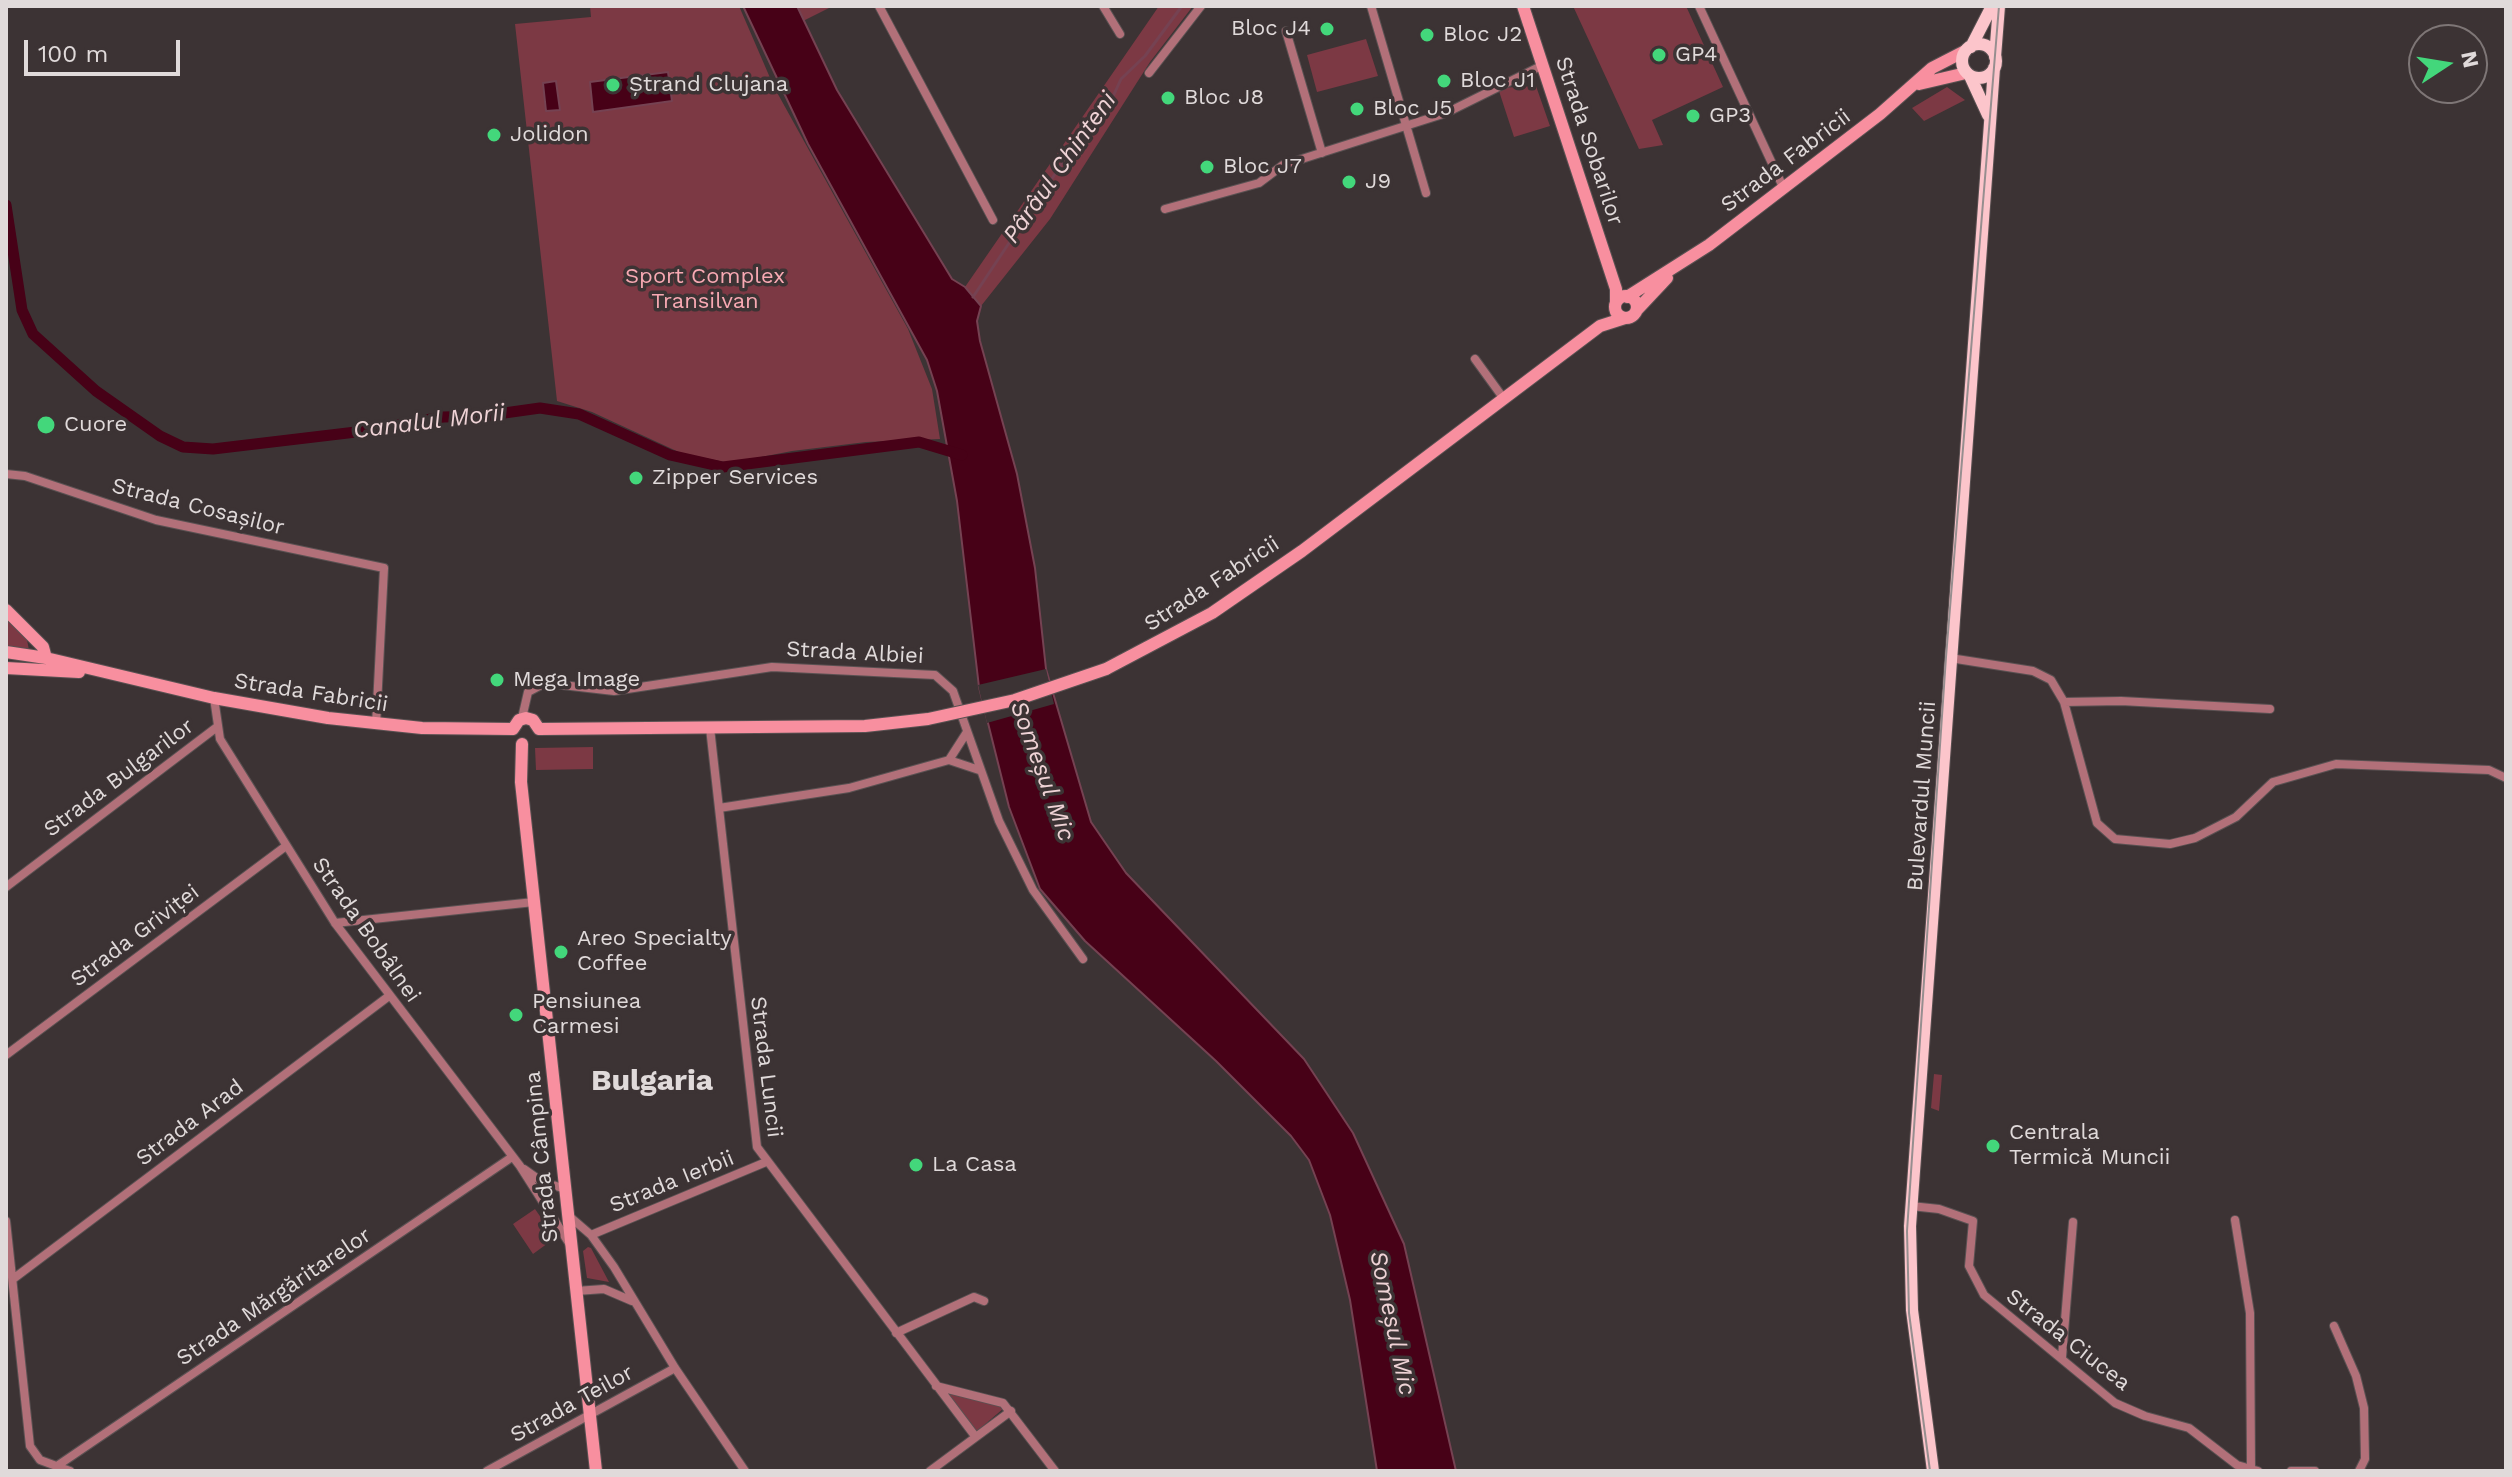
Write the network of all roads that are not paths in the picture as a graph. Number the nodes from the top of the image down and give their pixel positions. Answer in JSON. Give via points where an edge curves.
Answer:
{"nodes":[{"id":1,"x":879,"y":6,"type":"edge"},
{"id":2,"x":1103,"y":6,"type":"edge"},
{"id":3,"x":1201,"y":6,"type":"edge"},
{"id":4,"x":1371,"y":6,"type":"edge"},
{"id":5,"x":1523,"y":6,"type":"edge"},
{"id":6,"x":1699,"y":6,"type":"edge"},
{"id":7,"x":1992,"y":6,"type":"edge"},
{"id":8,"x":1999,"y":6,"type":"edge"},
{"id":9,"x":1286,"y":31,"type":"dead end"},
{"id":10,"x":1120,"y":34,"type":"dead end"},
{"id":11,"x":1968,"y":49,"type":"junction"},
{"id":12,"x":1995,"y":63,"type":"junction"},
{"id":13,"x":1543,"y":65,"type":"junction"},
{"id":14,"x":1149,"y":73,"type":"dead end"},
{"id":15,"x":1968,"y":74,"type":"junction"},
{"id":16,"x":1916,"y":85,"type":"junction"},
{"id":17,"x":1990,"y":122,"type":"junction"},
{"id":18,"x":1407,"y":127,"type":"junction"},
{"id":19,"x":1322,"y":153,"type":"junction"},
{"id":20,"x":1783,"y":187,"type":"junction"},
{"id":21,"x":1426,"y":193,"type":"dead end"},
{"id":22,"x":1165,"y":209,"type":"dead end"},
{"id":23,"x":993,"y":220,"type":"dead end"},
{"id":24,"x":1678,"y":267,"type":"junction"},
{"id":25,"x":1619,"y":298,"type":"junction"},
{"id":26,"x":1630,"y":314,"type":"junction"},
{"id":27,"x":1603,"y":324,"type":"junction"},
{"id":28,"x":1475,"y":359,"type":"dead end"},
{"id":29,"x":1504,"y":399,"type":"junction"},
{"id":30,"x":6,"y":474,"type":"edge"},
{"id":31,"x":6,"y":610,"type":"edge"},
{"id":32,"x":6,"y":652,"type":"edge"},
{"id":33,"x":46,"y":658,"type":"junction"},
{"id":34,"x":1950,"y":658,"type":"junction"},
{"id":35,"x":6,"y":668,"type":"edge"},
{"id":36,"x":36,"y":670,"type":"junction"},
{"id":37,"x":106,"y":674,"type":"junction"},
{"id":38,"x":214,"y":698,"type":"junction"},
{"id":39,"x":2064,"y":702,"type":"junction"},
{"id":40,"x":2270,"y":709,"type":"dead end"},
{"id":41,"x":522,"y":718,"type":"junction"},
{"id":42,"x":376,"y":725,"type":"junction"},
{"id":43,"x":217,"y":727,"type":"junction"},
{"id":44,"x":710,"y":728,"type":"junction"},
{"id":45,"x":513,"y":729,"type":"junction"},
{"id":46,"x":539,"y":729,"type":"junction"},
{"id":47,"x":967,"y":731,"type":"junction"},
{"id":48,"x":522,"y":744,"type":"junction"},
{"id":49,"x":949,"y":760,"type":"junction"},
{"id":50,"x":980,"y":770,"type":"junction"},
{"id":51,"x":2506,"y":778,"type":"edge"},
{"id":52,"x":719,"y":808,"type":"junction"},
{"id":53,"x":286,"y":846,"type":"junction"},
{"id":54,"x":6,"y":887,"type":"edge"},
{"id":55,"x":534,"y":902,"type":"junction"},
{"id":56,"x":335,"y":923,"type":"junction"},
{"id":57,"x":1083,"y":959,"type":"dead end"},
{"id":58,"x":389,"y":996,"type":"junction"},
{"id":59,"x":6,"y":1055,"type":"edge"},
{"id":60,"x":512,"y":1157,"type":"junction"},
{"id":61,"x":766,"y":1162,"type":"junction"},
{"id":62,"x":520,"y":1166,"type":"junction"},
{"id":63,"x":565,"y":1189,"type":"junction"},
{"id":64,"x":1911,"y":1206,"type":"junction"},
{"id":65,"x":568,"y":1214,"type":"junction"},
{"id":66,"x":2235,"y":1220,"type":"dead end"},
{"id":67,"x":6,"y":1221,"type":"edge"},
{"id":68,"x":2073,"y":1222,"type":"dead end"},
{"id":69,"x":591,"y":1235,"type":"junction"},
{"id":70,"x":572,"y":1247,"type":"junction"},
{"id":71,"x":13,"y":1279,"type":"junction"},
{"id":72,"x":576,"y":1291,"type":"junction"},
{"id":73,"x":633,"y":1301,"type":"junction"},
{"id":74,"x":984,"y":1301,"type":"dead end"},
{"id":75,"x":2334,"y":1326,"type":"dead end"},
{"id":76,"x":896,"y":1333,"type":"junction"},
{"id":77,"x":2062,"y":1357,"type":"junction"},
{"id":78,"x":675,"y":1368,"type":"junction"},
{"id":79,"x":935,"y":1386,"type":"junction"},
{"id":80,"x":1011,"y":1411,"type":"junction"},
{"id":81,"x":589,"y":1414,"type":"junction"},
{"id":82,"x":975,"y":1436,"type":"junction"},
{"id":83,"x":57,"y":1466,"type":"junction"},
{"id":84,"x":2254,"y":1470,"type":"edge"},
{"id":85,"x":70,"y":1471,"type":"edge"},
{"id":86,"x":487,"y":1471,"type":"edge"},
{"id":87,"x":596,"y":1471,"type":"edge"},
{"id":88,"x":745,"y":1471,"type":"edge"},
{"id":89,"x":930,"y":1471,"type":"edge"},
{"id":90,"x":1055,"y":1471,"type":"edge"},
{"id":91,"x":1933,"y":1471,"type":"edge"},
{"id":92,"x":2291,"y":1471,"type":"edge"},
{"id":93,"x":2315,"y":1471,"type":"edge"},
{"id":94,"x":2359,"y":1471,"type":"edge"}],
"edges":[{"from":1,"to":23,"type":"street"},
{"from":2,"to":10,"type":"street"},
{"from":3,"to":14,"type":"street"},
{"from":4,"to":18,"type":"street"},
{"from":5,"to":13,"type":"main road","name":"Strada Sobarilor"},
{"from":6,"to":20,"type":"street"},
{"from":7,"to":11,"type":"main road"},
{"from":8,"to":12,"type":"main road","name":"Bulevardul Muncii"},
{"from":9,"to":19,"type":"street"},
{"from":11,"to":12,"type":"main road","via":[[1985,46]]},
{"from":11,"to":15,"type":"main road","via":[[1962,60]]},
{"from":11,"to":16,"type":"main road","name":"Strada Fabricii","via":[[1932,68]]},
{"from":12,"to":15,"type":"main road","via":[[1981,78]]},
{"from":12,"to":17,"type":"main road","name":"Bulevardul Muncii"},
{"from":13,"to":18,"type":"street"},
{"from":13,"to":25,"type":"main road","name":"Strada Sobarilor"},
{"from":15,"to":16,"type":"main road","name":"Strada Fabricii"},
{"from":15,"to":17,"type":"main road","name":"Bulevardul Muncii"},
{"from":16,"to":20,"type":"main road","name":"Strada Fabricii"},
{"from":17,"to":34,"type":"main road","name":"Bulevardul Muncii"},
{"from":18,"to":19,"type":"street"},
{"from":18,"to":21,"type":"street"},
{"from":19,"to":22,"type":"street","via":[[1283,165],[1259,183]]},
{"from":20,"to":24,"type":"main road","name":"Strada Fabricii"},
{"from":24,"to":25,"type":"main road","name":"Strada Fabricii"},
{"from":24,"to":26,"type":"main road","name":"Strada Fabricii"},
{"from":25,"to":26,"type":"main road","via":[[1616,312]]},
{"from":25,"to":26,"type":"main road","via":[[1635,303]]},
{"from":25,"to":27,"type":"main road","name":"Strada Fabricii"},
{"from":26,"to":27,"type":"main road","name":"Strada Fabricii"},
{"from":27,"to":29,"type":"main road","name":"Strada Fabricii"},
{"from":28,"to":29,"type":"street"},
{"from":29,"to":44,"type":"main road","name":"Strada Fabricii","bridge":true,"via":[[1239,595],[1154,646],[1058,687],[928,719],[865,726]]},
{"from":30,"to":42,"type":"street","name":"Strada Cosașilor","via":[[156,520],[384,568]]},
{"from":31,"to":33,"type":"main road","via":[[43,647]]},
{"from":32,"to":33,"type":"main road","name":"Strada Fabricii"},
{"from":33,"to":36,"type":"main road"},
{"from":33,"to":37,"type":"main road","name":"Strada Fabricii"},
{"from":34,"to":39,"type":"street","via":[[2043,675]]},
{"from":34,"to":64,"type":"main road","name":"Bulevardul Muncii"},
{"from":35,"to":36,"type":"main road","name":"Strada Fabricii"},
{"from":36,"to":37,"type":"main road","name":"Strada Fabricii"},
{"from":37,"to":38,"type":"main road","name":"Strada Fabricii"},
{"from":38,"to":42,"type":"main road","name":"Strada Fabricii"},
{"from":38,"to":43,"type":"street","name":"Strada Bobâlnei"},
{"from":39,"to":40,"type":"street"},
{"from":39,"to":51,"type":"street","via":[[2097,823],[2115,839],[2170,844],[2195,838],[2236,817],[2265,788],[2290,776],[2351,763],[2489,770]]},
{"from":41,"to":45,"type":"main road"},
{"from":41,"to":46,"type":"main road","via":[[533,720]]},
{"from":41,"to":47,"type":"street","name":"Strada Albiei","via":[[528,692],[545,683],[614,691],[772,667],[807,667],[935,675],[949,685]]},
{"from":42,"to":45,"type":"main road","name":"Strada Fabricii"},
{"from":43,"to":53,"type":"street","name":"Strada Bobâlnei"},
{"from":43,"to":54,"type":"street","name":"Strada Bulgarilor"},
{"from":44,"to":46,"type":"main road","name":"Strada Fabricii"},
{"from":44,"to":52,"type":"street","name":"Strada Luncii"},
{"from":45,"to":48,"type":"main road"},
{"from":46,"to":48,"type":"main road","via":[[536,740]]},
{"from":47,"to":49,"type":"street"},
{"from":47,"to":50,"type":"street","name":"Strada Albiei"},
{"from":48,"to":55,"type":"main road","name":"Strada Câmpina","via":[[519,766]]},
{"from":49,"to":50,"type":"street"},
{"from":49,"to":52,"type":"street","via":[[837,790]]},
{"from":50,"to":57,"type":"street","name":"Strada Albiei","via":[[1033,890]]},
{"from":52,"to":61,"type":"street","name":"Strada Luncii","via":[[754,1140]]},
{"from":53,"to":56,"type":"street","name":"Strada Bobâlnei"},
{"from":53,"to":59,"type":"street","name":"Strada Griviței"},
{"from":55,"to":56,"type":"street"},
{"from":55,"to":63,"type":"main road","name":"Strada Câmpina"},
{"from":56,"to":58,"type":"street","name":"Strada Bobâlnei"},
{"from":58,"to":60,"type":"street","name":"Strada Bobâlnei"},
{"from":58,"to":71,"type":"street","name":"Strada Arad"},
{"from":60,"to":62,"type":"street","name":"Strada Bobâlnei"},
{"from":60,"to":83,"type":"street","name":"Strada Mărgăritarelor"},
{"from":61,"to":69,"type":"street","name":"Strada Ierbii"},
{"from":61,"to":76,"type":"street","name":"Strada Luncii"},
{"from":62,"to":63,"type":"street","name":"Strada Bobâlnei"},
{"from":62,"to":70,"type":"street","name":"Strada Bobâlnei"},
{"from":63,"to":65,"type":"main road","name":"Strada Câmpina"},
{"from":64,"to":77,"type":"street","name":"Strada Ciucea","via":[[1973,1221],[1969,1266],[1977,1287],[2008,1318]]},
{"from":64,"to":91,"type":"main road","name":"Bulevardul Muncii","via":[[1912,1310]]},
{"from":65,"to":69,"type":"street"},
{"from":65,"to":70,"type":"main road","name":"Strada Câmpina"},
{"from":66,"to":84,"type":"street","via":[[2250,1313]]},
{"from":67,"to":71,"type":"street"},
{"from":68,"to":77,"type":"street"},
{"from":69,"to":73,"type":"street"},
{"from":70,"to":72,"type":"main road","name":"Strada Câmpina"},
{"from":71,"to":83,"type":"street","via":[[33,1454]]},
{"from":72,"to":73,"type":"street","via":[[604,1289]]},
{"from":72,"to":81,"type":"main road","name":"Strada Câmpina"},
{"from":73,"to":78,"type":"street"},
{"from":74,"to":76,"type":"street","via":[[974,1297]]},
{"from":75,"to":94,"type":"street","via":[[2364,1408],[2365,1459]]},
{"from":76,"to":79,"type":"street","name":"Strada Luncii"},
{"from":77,"to":84,"type":"street","name":"Strada Ciucea","via":[[2115,1403],[2189,1428],[2237,1465]]},
{"from":78,"to":81,"type":"street","name":"Strada Teilor"},
{"from":78,"to":88,"type":"street"},
{"from":79,"to":80,"type":"street","via":[[995,1399]]},
{"from":79,"to":82,"type":"street","name":"Strada Luncii"},
{"from":80,"to":82,"type":"street"},
{"from":80,"to":90,"type":"street"},
{"from":81,"to":86,"type":"street","name":"Strada Teilor"},
{"from":81,"to":87,"type":"main road","name":"Strada Câmpina"},
{"from":82,"to":89,"type":"street"},
{"from":83,"to":85,"type":"street"},
{"from":92,"to":93,"type":"street"}]}
